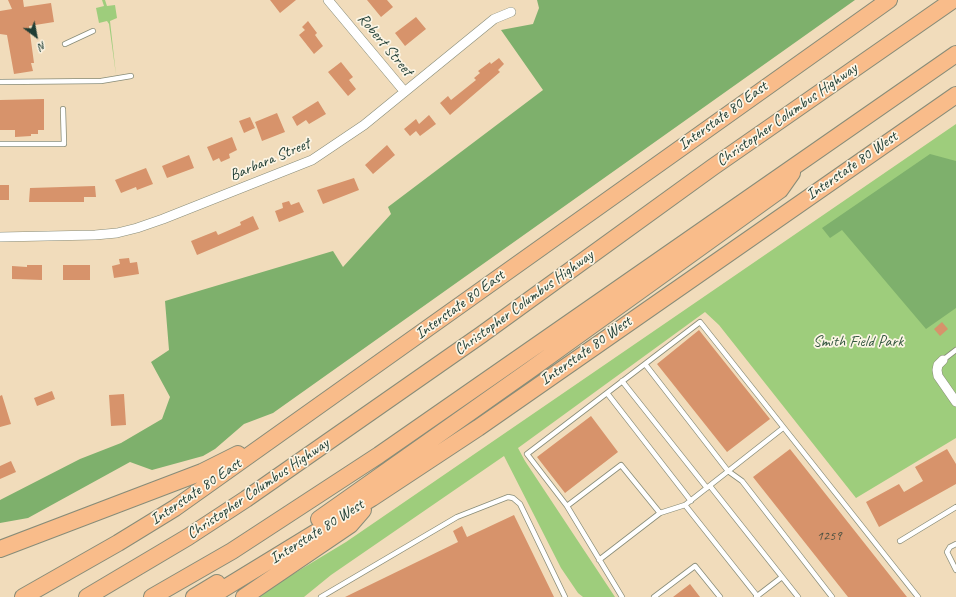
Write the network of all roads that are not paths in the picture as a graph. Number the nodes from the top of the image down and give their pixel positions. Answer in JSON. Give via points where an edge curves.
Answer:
{"nodes":[{"id":1,"x":328,"y":0,"type":"edge"},
{"id":2,"x":889,"y":0,"type":"edge"},
{"id":3,"x":953,"y":0,"type":"edge"},
{"id":4,"x":956,"y":4,"type":"edge"},
{"id":5,"x":511,"y":12,"type":"dead end"},
{"id":6,"x":94,"y":31,"type":"dead end"},
{"id":7,"x":65,"y":44,"type":"dead end"},
{"id":8,"x":956,"y":54,"type":"edge"},
{"id":9,"x":131,"y":76,"type":"dead end"},
{"id":10,"x":0,"y":82,"type":"edge"},
{"id":11,"x":404,"y":92,"type":"junction"},
{"id":12,"x":956,"y":95,"type":"edge"},
{"id":13,"x":63,"y":109,"type":"dead end"},
{"id":14,"x":0,"y":144,"type":"edge"},
{"id":15,"x":801,"y":161,"type":"junction"},
{"id":16,"x":0,"y":237,"type":"edge"},
{"id":17,"x":956,"y":350,"type":"edge"},
{"id":18,"x":943,"y":360,"type":"joint"},
{"id":19,"x":645,"y":364,"type":"junction"},
{"id":20,"x":622,"y":381,"type":"junction"},
{"id":21,"x":607,"y":393,"type":"junction"},
{"id":22,"x":956,"y":402,"type":"edge"},
{"id":23,"x":783,"y":428,"type":"junction"},
{"id":24,"x":280,"y":433,"type":"junction"},
{"id":25,"x":728,"y":471,"type":"junction"},
{"id":26,"x":709,"y":487,"type":"junction"},
{"id":27,"x":372,"y":498,"type":"junction"},
{"id":28,"x":691,"y":501,"type":"junction"},
{"id":29,"x":567,"y":506,"type":"junction"},
{"id":30,"x":685,"y":506,"type":"junction"},
{"id":31,"x":956,"y":507,"type":"edge"},
{"id":32,"x":660,"y":513,"type":"junction"},
{"id":33,"x":900,"y":541,"type":"dead end"},
{"id":34,"x":956,"y":544,"type":"edge"},
{"id":35,"x":0,"y":549,"type":"edge"},
{"id":36,"x":599,"y":560,"type":"junction"},
{"id":37,"x":956,"y":570,"type":"edge"},
{"id":38,"x":782,"y":577,"type":"junction"},
{"id":39,"x":22,"y":597,"type":"edge"},
{"id":40,"x":87,"y":597,"type":"edge"},
{"id":41,"x":152,"y":597,"type":"edge"},
{"id":42,"x":194,"y":597,"type":"edge"},
{"id":43,"x":210,"y":597,"type":"edge"},
{"id":44,"x":244,"y":597,"type":"edge"},
{"id":45,"x":321,"y":597,"type":"edge"},
{"id":46,"x":565,"y":597,"type":"edge"},
{"id":47,"x":622,"y":597,"type":"edge"},
{"id":48,"x":654,"y":597,"type":"edge"},
{"id":49,"x":720,"y":597,"type":"edge"},
{"id":50,"x":757,"y":597,"type":"edge"},
{"id":51,"x":798,"y":597,"type":"edge"},
{"id":52,"x":832,"y":597,"type":"edge"},
{"id":53,"x":918,"y":597,"type":"edge"}],
"edges":[{"from":1,"to":11,"type":"street","name":"Robert Street"},
{"from":2,"to":24,"type":"highway","name":"Interstate 80 East"},
{"from":3,"to":4,"type":"lane"},
{"from":3,"to":40,"type":"highway","name":"Christopher Columbus Highway","via":[[246,499],[181,542]]},
{"from":5,"to":11,"type":"street","name":"Barbara Street","via":[[494,19]]},
{"from":6,"to":7,"type":"lane"},
{"from":8,"to":15,"type":"highway"},
{"from":9,"to":10,"type":"lane","via":[[101,81]]},
{"from":11,"to":16,"type":"street","name":"Barbara Street","via":[[349,136],[312,160],[164,219],[102,235]]},
{"from":12,"to":27,"type":"highway","name":"Interstate 80 West","via":[[478,428]]},
{"from":13,"to":14,"type":"lane","via":[[64,144]]},
{"from":15,"to":41,"type":"highway","via":[[379,455],[245,542]]},
{"from":15,"to":42,"type":"highway","via":[[780,190],[530,370],[352,497]]},
{"from":17,"to":18,"type":"lane"},
{"from":18,"to":22,"type":"street","via":[[938,364],[938,376]]},
{"from":19,"to":20,"type":"lane"},
{"from":19,"to":23,"type":"lane","via":[[700,322]]},
{"from":19,"to":25,"type":"lane"},
{"from":20,"to":21,"type":"lane"},
{"from":20,"to":26,"type":"lane"},
{"from":21,"to":28,"type":"lane"},
{"from":21,"to":29,"type":"lane","via":[[527,454]]},
{"from":23,"to":25,"type":"lane"},
{"from":23,"to":53,"type":"lane"},
{"from":24,"to":35,"type":"highway","via":[[202,472]]},
{"from":24,"to":39,"type":"highway","name":"Interstate 80 East","via":[[175,508]]},
{"from":25,"to":26,"type":"lane"},
{"from":25,"to":52,"type":"lane","via":[[742,481]]},
{"from":26,"to":28,"type":"lane"},
{"from":26,"to":38,"type":"lane"},
{"from":27,"to":43,"type":"highway","name":"Interstate 80 West"},
{"from":27,"to":44,"type":"highway","via":[[350,525]]},
{"from":28,"to":30,"type":"lane"},
{"from":29,"to":32,"type":"lane","via":[[621,465]]},
{"from":29,"to":36,"type":"lane"},
{"from":30,"to":32,"type":"lane"},
{"from":30,"to":50,"type":"lane"},
{"from":31,"to":33,"type":"lane"},
{"from":32,"to":36,"type":"lane"},
{"from":34,"to":37,"type":"lane","via":[[947,552]]},
{"from":36,"to":47,"type":"lane"},
{"from":38,"to":50,"type":"lane"},
{"from":38,"to":51,"type":"lane"},
{"from":45,"to":46,"type":"lane","via":[[457,516],[508,497],[520,504]]},
{"from":48,"to":49,"type":"lane","via":[[695,566]]}]}
